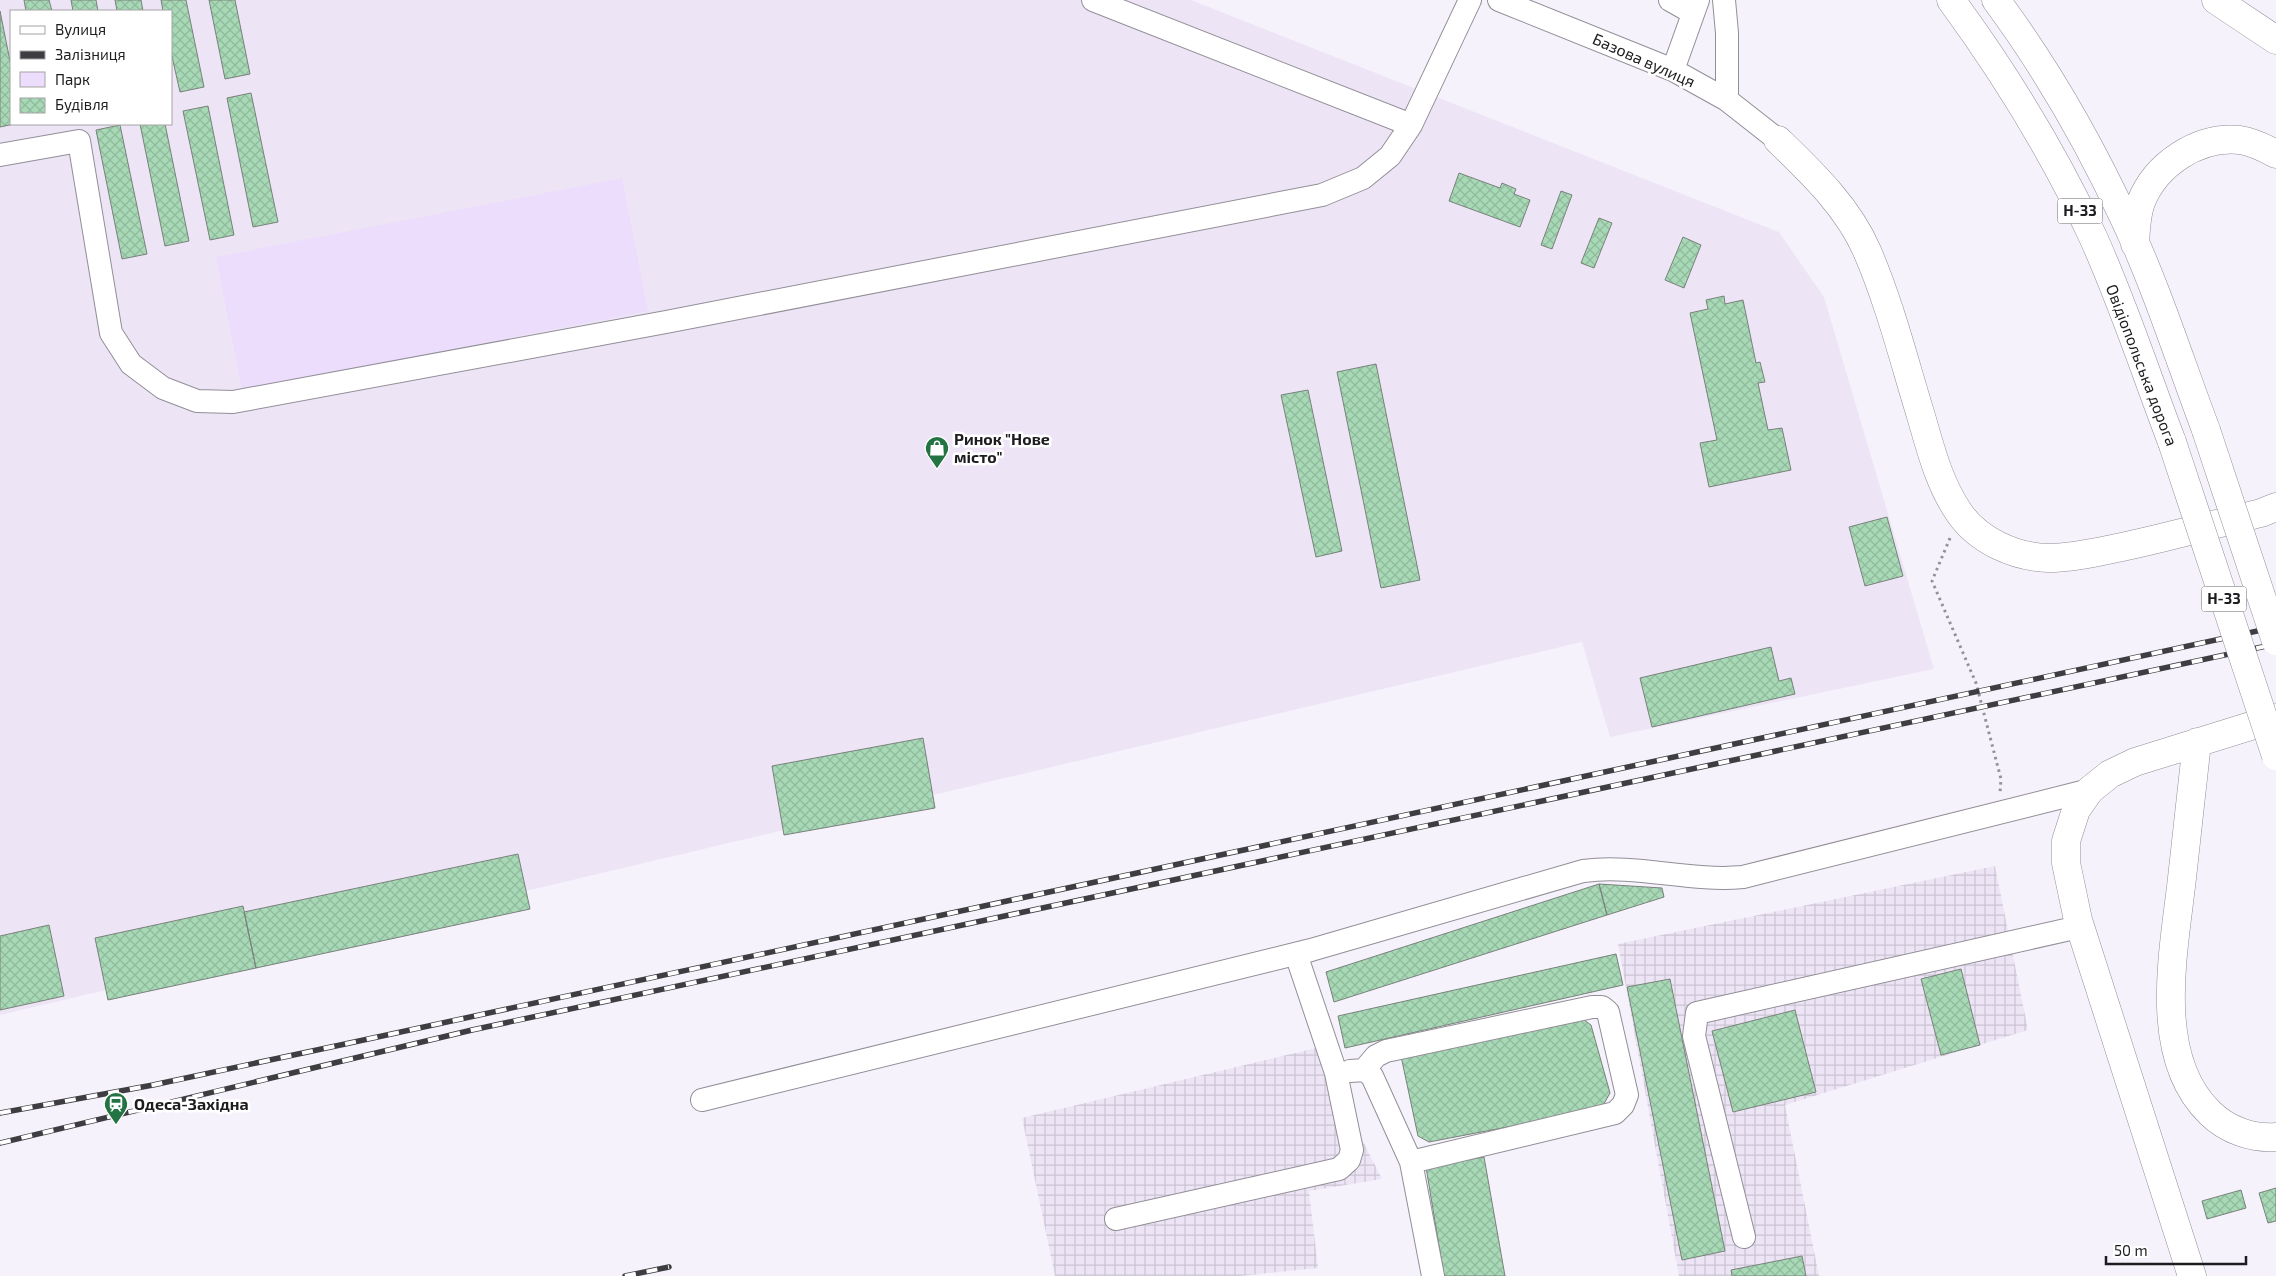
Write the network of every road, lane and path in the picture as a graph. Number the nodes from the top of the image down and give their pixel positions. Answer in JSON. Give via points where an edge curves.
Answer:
{"nodes":[{"id":1,"x":1093,"y":0,"type":"edge"},
{"id":2,"x":1470,"y":0,"type":"edge"},
{"id":3,"x":1499,"y":0,"type":"edge"},
{"id":4,"x":1670,"y":0,"type":"edge"},
{"id":5,"x":1724,"y":0,"type":"edge"},
{"id":6,"x":1951,"y":0,"type":"edge"},
{"id":7,"x":1996,"y":0,"type":"edge"},
{"id":8,"x":2216,"y":0,"type":"edge"},
{"id":9,"x":1696,"y":6,"type":"edge"},
{"id":10,"x":2276,"y":40,"type":"edge"},
{"id":11,"x":1673,"y":70,"type":"junction"},
{"id":12,"x":1728,"y":100,"type":"junction"},
{"id":13,"x":1411,"y":125,"type":"junction"},
{"id":14,"x":1778,"y":140,"type":"joint"},
{"id":15,"x":2276,"y":154,"type":"edge"},
{"id":16,"x":0,"y":155,"type":"edge"},
{"id":17,"x":2135,"y":245,"type":"junction"},
{"id":18,"x":2276,"y":507,"type":"edge"},
{"id":19,"x":1960,"y":515,"type":"junction"},
{"id":20,"x":2276,"y":526,"type":"edge"},
{"id":21,"x":2146,"y":542,"type":"junction"},
{"id":22,"x":2276,"y":641,"type":"edge"},
{"id":23,"x":2276,"y":718,"type":"edge"},
{"id":24,"x":2197,"y":742,"type":"junction"},
{"id":25,"x":2276,"y":756,"type":"edge"},
{"id":26,"x":2090,"y":790,"type":"junction"},
{"id":27,"x":1998,"y":813,"type":"junction"},
{"id":28,"x":2079,"y":927,"type":"junction"},
{"id":29,"x":1296,"y":954,"type":"junction"},
{"id":30,"x":1364,"y":1070,"type":"junction"},
{"id":31,"x":1336,"y":1073,"type":"junction"},
{"id":32,"x":702,"y":1100,"type":"dead end"},
{"id":33,"x":2276,"y":1137,"type":"edge"},
{"id":34,"x":1411,"y":1162,"type":"junction"},
{"id":35,"x":1116,"y":1219,"type":"dead end"},
{"id":36,"x":1744,"y":1237,"type":"dead end"},
{"id":37,"x":1434,"y":1276,"type":"edge"},
{"id":38,"x":2192,"y":1276,"type":"edge"}],
"edges":[{"from":1,"to":13,"type":"street"},
{"from":2,"to":13,"type":"street"},
{"from":3,"to":11,"type":"street","name":"Базова вулиця"},
{"from":4,"to":9,"type":"street"},
{"from":5,"to":12,"type":"street"},
{"from":6,"to":25,"type":"main road","name":"Овідіопольська дорога","number":"Н-33","bridge":true,"via":[[2027,112],[2073,197],[2111,282],[2172,442]]},
{"from":7,"to":17,"type":"main road","number":"Н-33","via":[[2058,93],[2106,181]]},
{"from":8,"to":10,"type":"main road"},
{"from":9,"to":11,"type":"street"},
{"from":11,"to":12,"type":"street","name":"Базова вулиця"},
{"from":12,"to":14,"type":"street","name":"Базова вулиця"},
{"from":13,"to":16,"type":"street","via":[[1390,156],[1363,178],[1322,194],[656,324],[232,402],[197,401],[163,388],[131,364],[111,333],[79,141]]},
{"from":14,"to":19,"type":"main road","via":[[1817,177],[1843,211],[1866,250],[1941,480]]},
{"from":15,"to":17,"type":"main road","via":[[2239,140],[2197,147],[2177,158],[2162,169],[2141,203]]},
{"from":17,"to":22,"type":"main road","number":"Н-33","bridge":true,"via":[[2206,430]]},
{"from":18,"to":21,"type":"main road"},
{"from":19,"to":21,"type":"main road","via":[[1986,539],[2016,554],[2046,558],[2078,556]]},
{"from":19,"to":27,"type":"path","via":[[1932,581],[1979,691],[2001,779]]},
{"from":20,"to":21,"type":"main road"},
{"from":23,"to":24,"type":"main road"},
{"from":24,"to":26,"type":"main road","via":[[2135,762],[2110,774]]},
{"from":24,"to":33,"type":"main road","via":[[2172,965],[2171,1006],[2176,1049],[2185,1080],[2217,1120],[2254,1136]]},
{"from":26,"to":27,"type":"street"},
{"from":26,"to":28,"type":"main road","via":[[2076,810],[2066,841],[2066,863]]},
{"from":27,"to":29,"type":"street","via":[[1743,877],[1717,880],[1609,867],[1583,871]]},
{"from":28,"to":36,"type":"street","via":[[1697,1013],[1694,1036]]},
{"from":28,"to":38,"type":"main road"},
{"from":29,"to":31,"type":"street"},
{"from":29,"to":32,"type":"street"},
{"from":30,"to":31,"type":"street"},
{"from":30,"to":34,"type":"street","via":[[1372,1076]]},
{"from":30,"to":34,"type":"street","via":[[1376,1056],[1386,1051],[1592,1006],[1602,1007],[1608,1012],[1628,1095],[1614,1114]]},
{"from":31,"to":35,"type":"street","via":[[1352,1150],[1349,1160],[1339,1169]]},
{"from":34,"to":37,"type":"street"}]}
